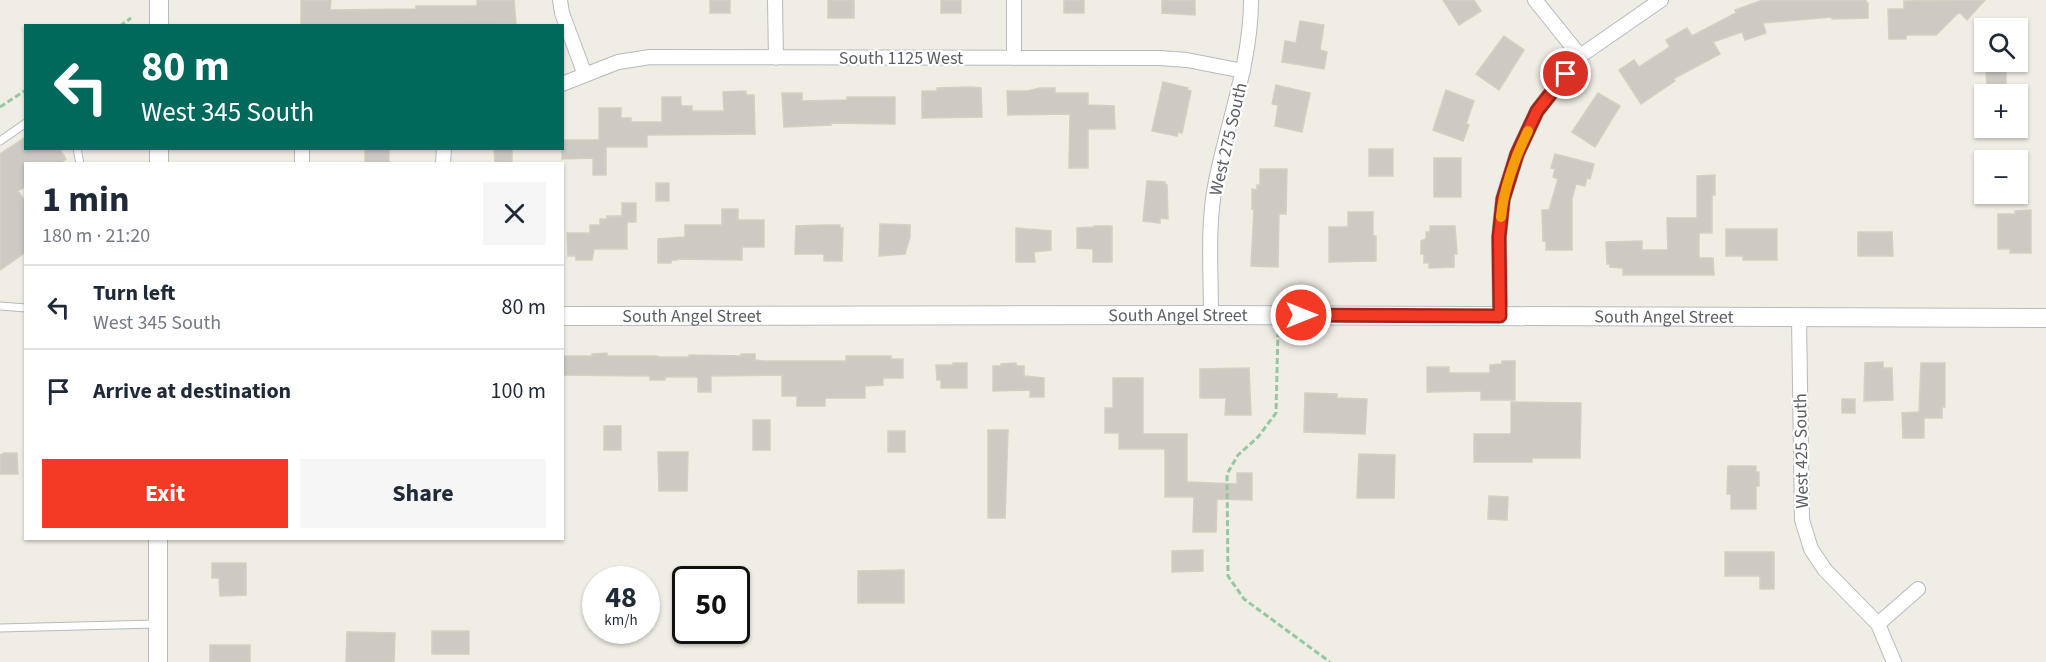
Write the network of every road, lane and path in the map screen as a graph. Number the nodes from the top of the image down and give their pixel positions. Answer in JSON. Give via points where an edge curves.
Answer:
{"nodes":[{"id":1,"x":159,"y":0,"type":"edge"},
{"id":2,"x":560,"y":0,"type":"edge"},
{"id":3,"x":775,"y":0,"type":"edge"},
{"id":4,"x":1014,"y":0,"type":"edge"},
{"id":5,"x":1251,"y":0,"type":"edge"},
{"id":6,"x":1535,"y":0,"type":"edge"},
{"id":7,"x":1661,"y":0,"type":"edge"},
{"id":8,"x":131,"y":18,"type":"dead end"},
{"id":9,"x":123,"y":24,"type":"edge"},
{"id":10,"x":159,"y":24,"type":"edge"},
{"id":11,"x":1580,"y":56,"type":"junction"},
{"id":12,"x":776,"y":58,"type":"junction"},
{"id":13,"x":1014,"y":58,"type":"junction"},
{"id":14,"x":1243,"y":71,"type":"junction"},
{"id":15,"x":585,"y":75,"type":"junction"},
{"id":16,"x":564,"y":83,"type":"edge"},
{"id":17,"x":24,"y":91,"type":"edge"},
{"id":18,"x":0,"y":107,"type":"edge"},
{"id":19,"x":24,"y":124,"type":"edge"},
{"id":20,"x":0,"y":141,"type":"edge"},
{"id":21,"x":0,"y":306,"type":"edge"},
{"id":22,"x":24,"y":308,"type":"edge"},
{"id":23,"x":1210,"y":315,"type":"junction"},
{"id":24,"x":1279,"y":315,"type":"junction"},
{"id":25,"x":564,"y":316,"type":"edge"},
{"id":26,"x":1500,"y":316,"type":"junction"},
{"id":27,"x":1799,"y":317,"type":"junction"},
{"id":28,"x":2046,"y":318,"type":"edge"},
{"id":29,"x":158,"y":540,"type":"edge"},
{"id":30,"x":1918,"y":589,"type":"dead end"},
{"id":31,"x":158,"y":624,"type":"junction"},
{"id":32,"x":1878,"y":624,"type":"junction"},
{"id":33,"x":0,"y":628,"type":"edge"},
{"id":34,"x":158,"y":662,"type":"edge"},
{"id":35,"x":1330,"y":662,"type":"edge"},
{"id":36,"x":1894,"y":662,"type":"edge"}],
"edges":[{"from":1,"to":10,"type":"main road"},
{"from":2,"to":15,"type":"street"},
{"from":3,"to":12,"type":"street"},
{"from":4,"to":13,"type":"street"},
{"from":5,"to":14,"type":"street","name":"West 275 South"},
{"from":6,"to":11,"type":"street"},
{"from":7,"to":11,"type":"street"},
{"from":8,"to":9,"type":"path"},
{"from":11,"to":26,"type":"street","via":[[1537,111],[1517,154],[1503,199],[1499,237]]},
{"from":12,"to":13,"type":"street","name":"South 1125 West"},
{"from":12,"to":15,"type":"street","name":"South 1125 West","via":[[650,57],[618,62]]},
{"from":13,"to":14,"type":"street","name":"South 1125 West","via":[[1160,58]]},
{"from":14,"to":23,"type":"street","name":"West 275 South","via":[[1215,183]]},
{"from":15,"to":16,"type":"street","name":"South 1125 West"},
{"from":17,"to":18,"type":"path"},
{"from":19,"to":20,"type":"lane"},
{"from":21,"to":22,"type":"lane"},
{"from":23,"to":24,"type":"main road","name":"South Angel Street"},
{"from":23,"to":25,"type":"main road","name":"South Angel Street"},
{"from":24,"to":26,"type":"main road","name":"South Angel Street"},
{"from":24,"to":35,"type":"path","via":[[1276,413],[1238,455],[1227,474],[1228,576],[1244,599]]},
{"from":26,"to":27,"type":"main road","name":"South Angel Street"},
{"from":27,"to":28,"type":"main road","name":"South Angel Street"},
{"from":27,"to":32,"type":"street","name":"West 425 South","via":[[1802,520],[1811,549],[1825,570]]},
{"from":29,"to":31,"type":"main road"},
{"from":30,"to":32,"type":"street"},
{"from":31,"to":33,"type":"lane"},
{"from":31,"to":34,"type":"main road"},
{"from":32,"to":36,"type":"street","name":"West 425 South"}]}
